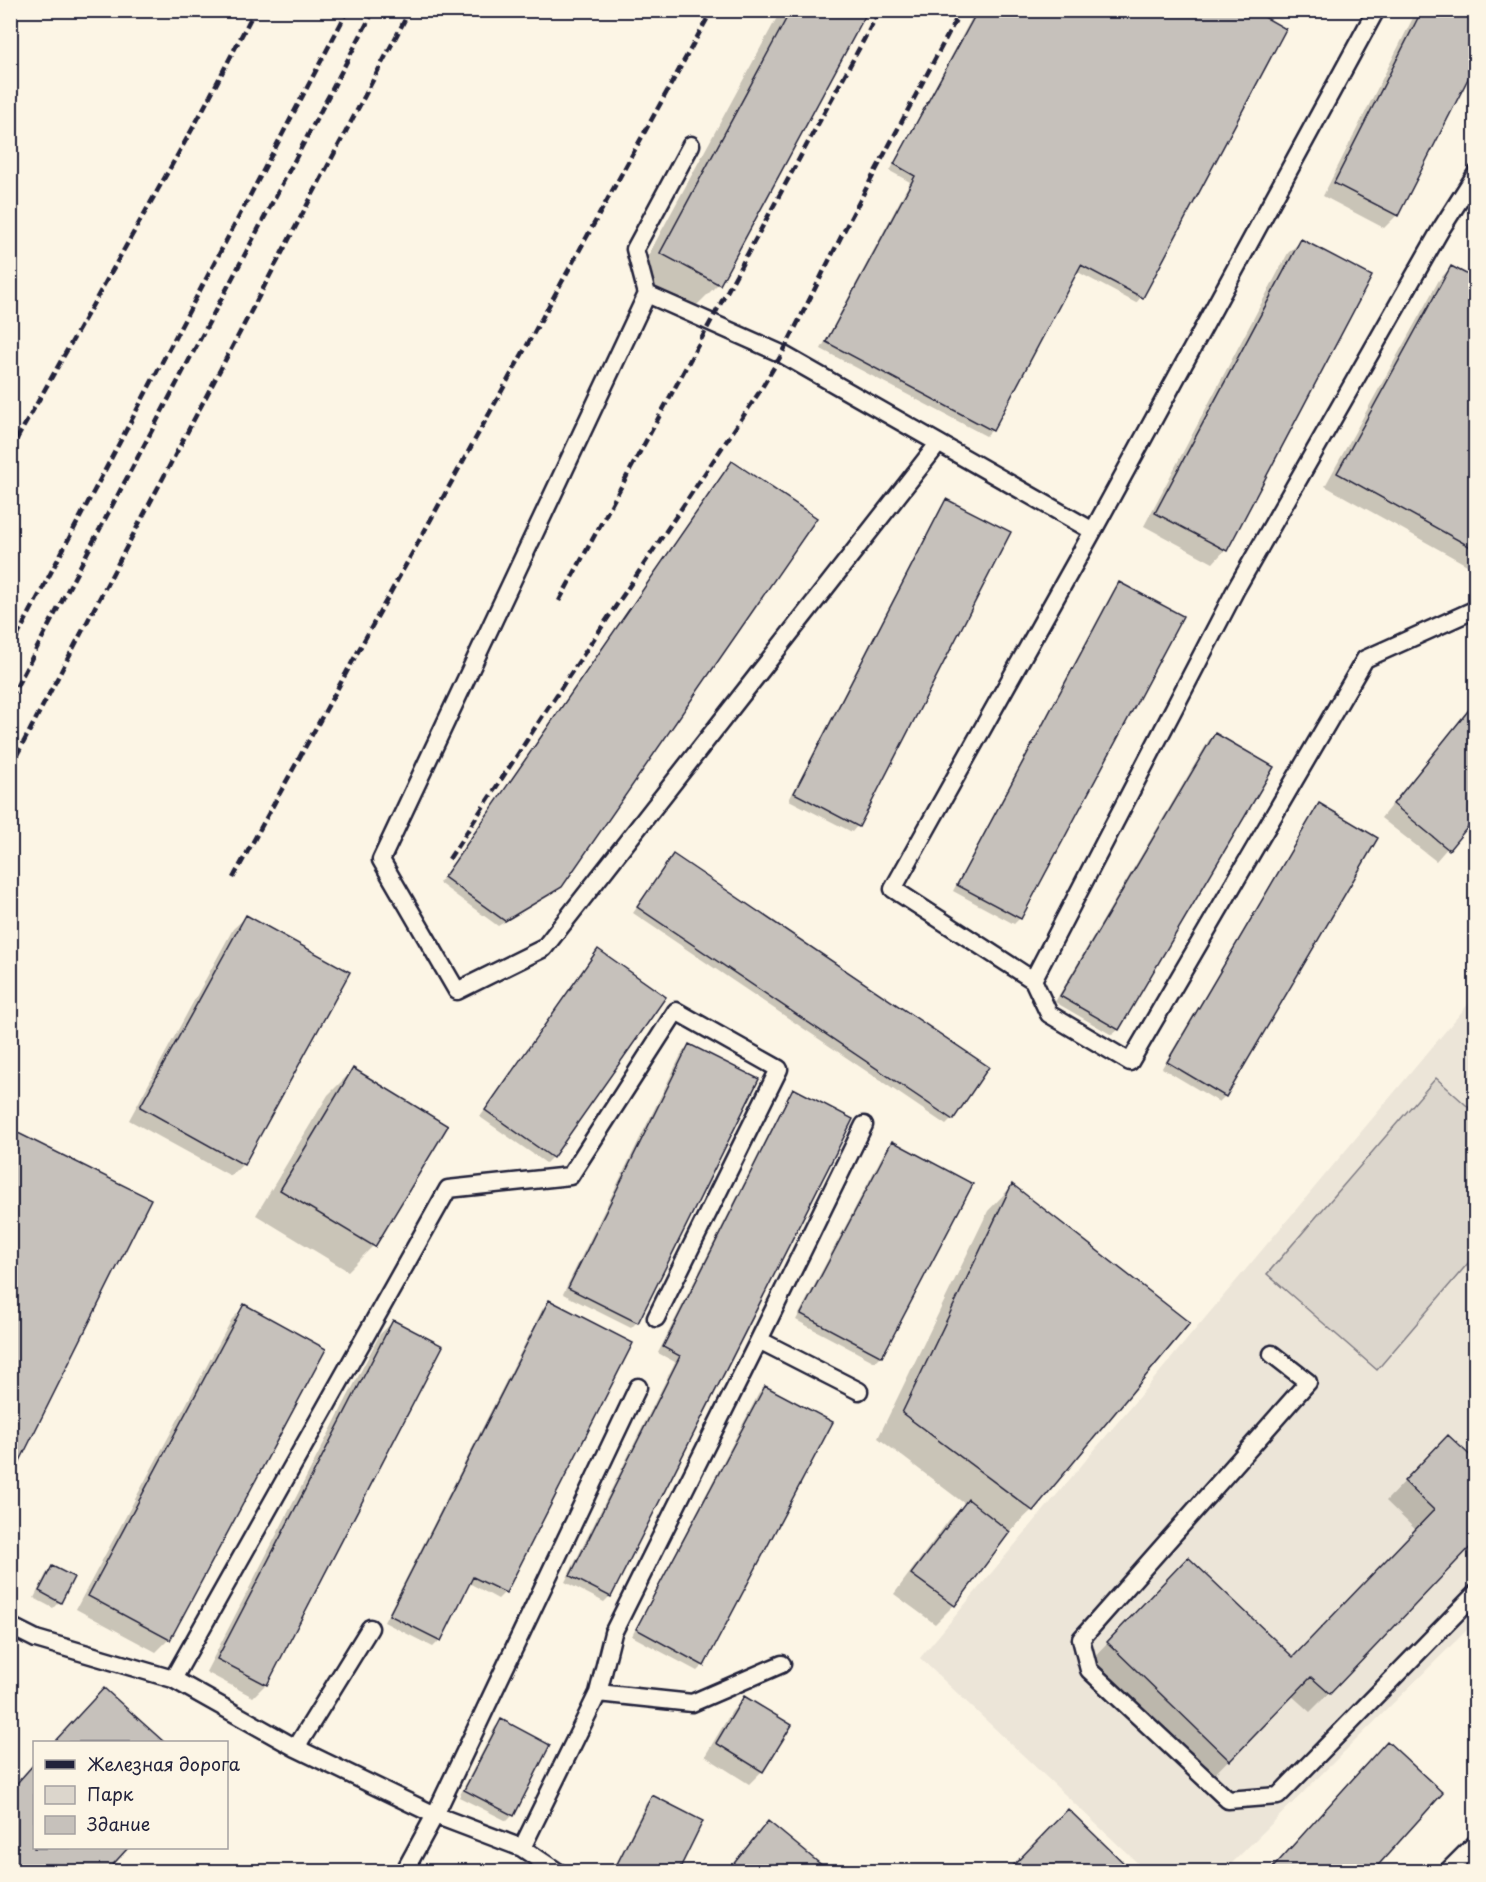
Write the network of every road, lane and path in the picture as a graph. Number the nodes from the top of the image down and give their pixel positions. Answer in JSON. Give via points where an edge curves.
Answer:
{"nodes":[{"id":1,"x":1376,"y":10,"type":"edge"},
{"id":2,"x":691,"y":145,"type":"dead end"},
{"id":3,"x":1476,"y":174,"type":"edge"},
{"id":4,"x":646,"y":294,"type":"junction"},
{"id":5,"x":938,"y":444,"type":"junction"},
{"id":6,"x":1093,"y":531,"type":"junction"},
{"id":7,"x":1476,"y":609,"type":"edge"},
{"id":8,"x":1033,"y":980,"type":"junction"},
{"id":9,"x":864,"y":1125,"type":"dead end"},
{"id":10,"x":656,"y":1318,"type":"dead end"},
{"id":11,"x":759,"y":1340,"type":"junction"},
{"id":12,"x":1272,"y":1354,"type":"dead end"},
{"id":13,"x":638,"y":1388,"type":"dead end"},
{"id":14,"x":859,"y":1391,"type":"dead end"},
{"id":15,"x":1476,"y":1593,"type":"edge"},
{"id":16,"x":10,"y":1626,"type":"edge"},
{"id":17,"x":370,"y":1628,"type":"dead end"},
{"id":18,"x":782,"y":1664,"type":"dead end"},
{"id":19,"x":173,"y":1679,"type":"junction"},
{"id":20,"x":598,"y":1693,"type":"junction"},
{"id":21,"x":296,"y":1748,"type":"junction"},
{"id":22,"x":435,"y":1815,"type":"junction"},
{"id":23,"x":1476,"y":1843,"type":"edge"},
{"id":24,"x":522,"y":1848,"type":"junction"},
{"id":25,"x":404,"y":1872,"type":"edge"},
{"id":26,"x":558,"y":1872,"type":"edge"},
{"id":27,"x":1447,"y":1872,"type":"edge"}],
"edges":[{"from":1,"to":6,"type":"lane"},
{"from":2,"to":4,"type":"lane","via":[[635,249]]},
{"from":3,"to":8,"type":"lane","via":[[1440,229],[1236,589]]},
{"from":4,"to":5,"type":"lane","via":[[782,354]]},
{"from":4,"to":5,"type":"lane","via":[[381,860],[457,991],[544,948]]},
{"from":5,"to":6,"type":"lane"},
{"from":6,"to":8,"type":"lane","via":[[893,889]]},
{"from":7,"to":8,"type":"lane","via":[[1365,659],[1130,1062],[1049,1014]]},
{"from":9,"to":11,"type":"lane"},
{"from":10,"to":19,"type":"lane","via":[[779,1069],[676,1011],[570,1176],[448,1189]]},
{"from":11,"to":14,"type":"lane"},
{"from":11,"to":20,"type":"lane","via":[[613,1633]]},
{"from":12,"to":15,"type":"lane","via":[[1308,1382],[1081,1639],[1089,1670],[1228,1800],[1278,1796]]},
{"from":13,"to":22,"type":"lane"},
{"from":16,"to":19,"type":"lane","via":[[36,1640]]},
{"from":17,"to":21,"type":"lane"},
{"from":18,"to":20,"type":"lane","via":[[692,1703]]},
{"from":19,"to":21,"type":"lane"},
{"from":20,"to":24,"type":"lane"},
{"from":21,"to":22,"type":"lane"},
{"from":22,"to":24,"type":"lane"},
{"from":22,"to":25,"type":"lane"},
{"from":23,"to":27,"type":"lane"},
{"from":24,"to":26,"type":"lane"}]}
